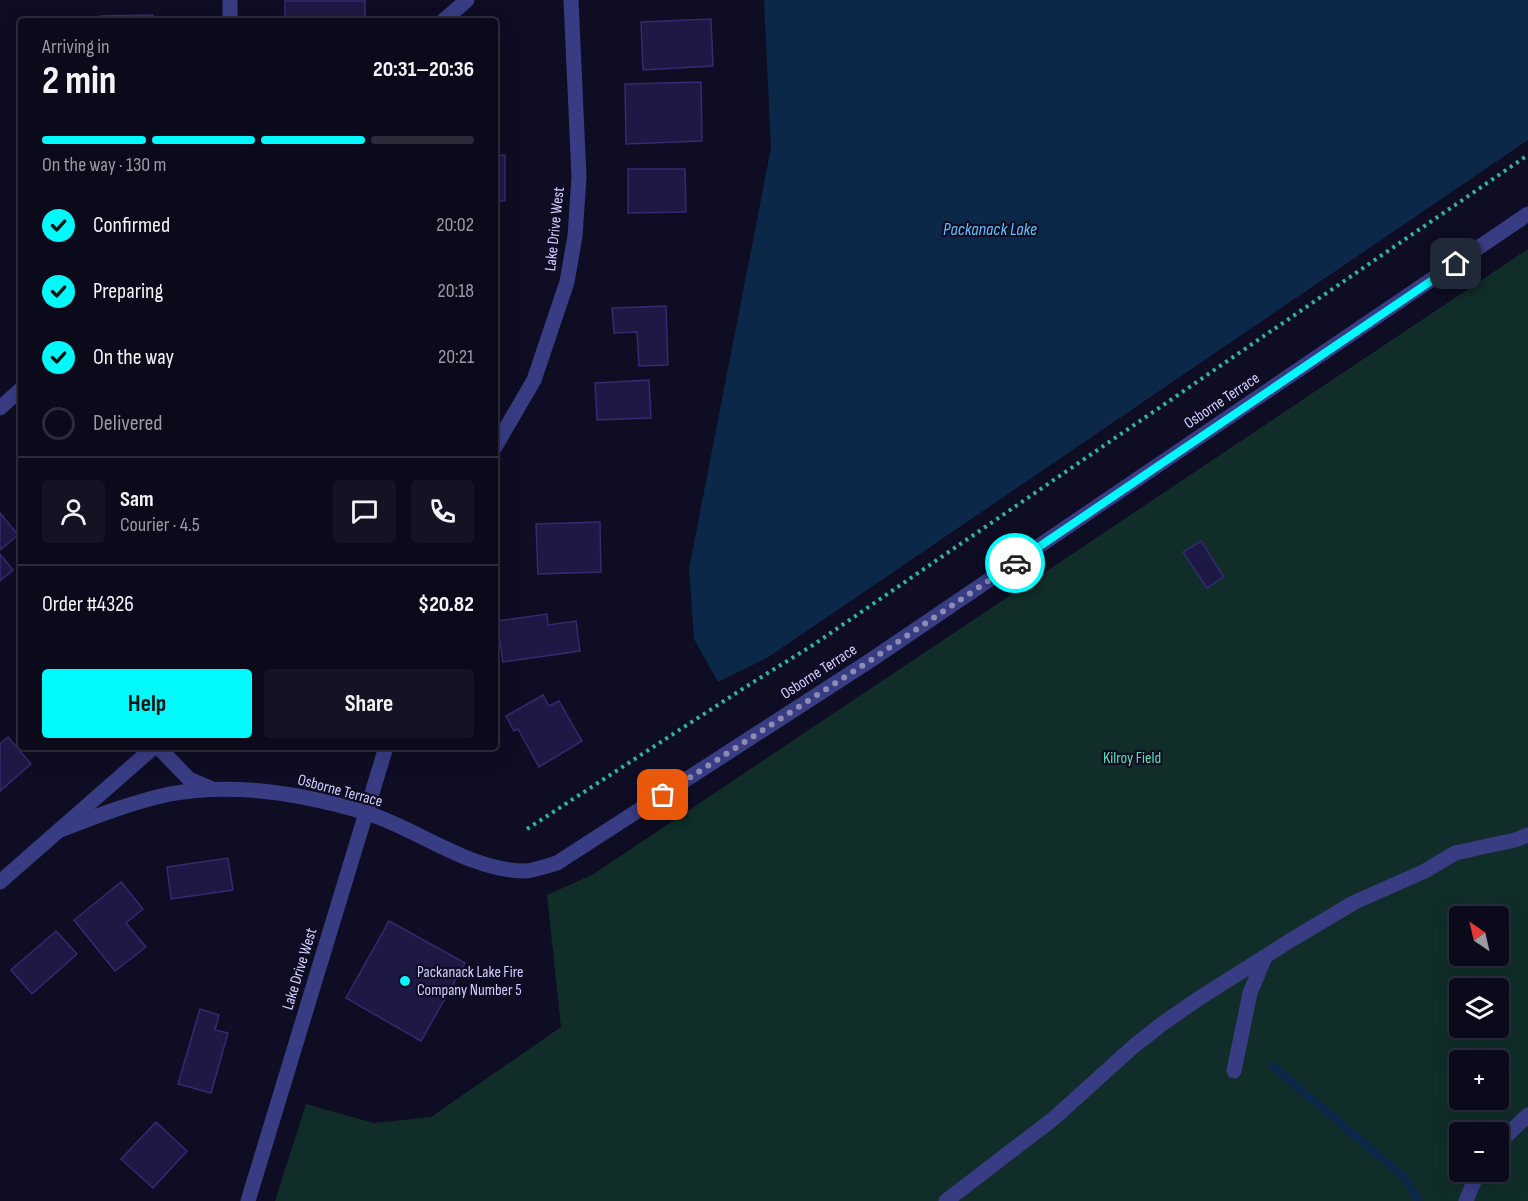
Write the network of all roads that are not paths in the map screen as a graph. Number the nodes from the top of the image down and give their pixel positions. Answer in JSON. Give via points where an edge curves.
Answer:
{"nodes":[{"id":1,"x":230,"y":0,"type":"edge"},
{"id":2,"x":467,"y":0,"type":"edge"},
{"id":3,"x":572,"y":0,"type":"edge"},
{"id":4,"x":230,"y":18,"type":"edge"},
{"id":5,"x":446,"y":18,"type":"edge"},
{"id":6,"x":1528,"y":214,"type":"edge"},
{"id":7,"x":18,"y":393,"type":"edge"},
{"id":8,"x":0,"y":408,"type":"edge"},
{"id":9,"x":498,"y":442,"type":"edge"},
{"id":10,"x":152,"y":750,"type":"edge"},
{"id":11,"x":159,"y":750,"type":"edge"},
{"id":12,"x":385,"y":750,"type":"edge"},
{"id":13,"x":215,"y":790,"type":"junction"},
{"id":14,"x":366,"y":813,"type":"junction"},
{"id":15,"x":58,"y":831,"type":"junction"},
{"id":16,"x":1528,"y":835,"type":"edge"},
{"id":17,"x":0,"y":882,"type":"edge"},
{"id":18,"x":1265,"y":957,"type":"junction"},
{"id":19,"x":1234,"y":1071,"type":"dead end"},
{"id":20,"x":1528,"y":1115,"type":"edge"},
{"id":21,"x":1509,"y":1133,"type":"edge"},
{"id":22,"x":1474,"y":1182,"type":"edge"},
{"id":23,"x":248,"y":1201,"type":"edge"},
{"id":24,"x":946,"y":1201,"type":"edge"},
{"id":25,"x":1466,"y":1201,"type":"edge"}],
"edges":[{"from":1,"to":4,"type":"street"},
{"from":2,"to":5,"type":"street"},
{"from":3,"to":9,"type":"street","name":"Lake Drive West","via":[[579,177],[572,259],[534,380]]},
{"from":6,"to":14,"type":"street","name":"Osborne Terrace","via":[[871,660],[556,863],[527,871],[496,868]]},
{"from":7,"to":8,"type":"street"},
{"from":10,"to":15,"type":"street"},
{"from":11,"to":13,"type":"street","via":[[189,779]]},
{"from":12,"to":14,"type":"street","name":"Lake Drive West"},
{"from":13,"to":14,"type":"street","name":"Osborne Terrace","via":[[314,800]]},
{"from":13,"to":15,"type":"street","name":"Osborne Terrace","via":[[171,794],[134,803]]},
{"from":14,"to":23,"type":"street","name":"Lake Drive West"},
{"from":15,"to":17,"type":"street"},
{"from":16,"to":18,"type":"street","via":[[1455,853],[1355,902]]},
{"from":18,"to":19,"type":"street","via":[[1250,993]]},
{"from":18,"to":24,"type":"street","via":[[1162,1024],[1053,1119]]},
{"from":20,"to":21,"type":"street"},
{"from":22,"to":25,"type":"street"}]}
